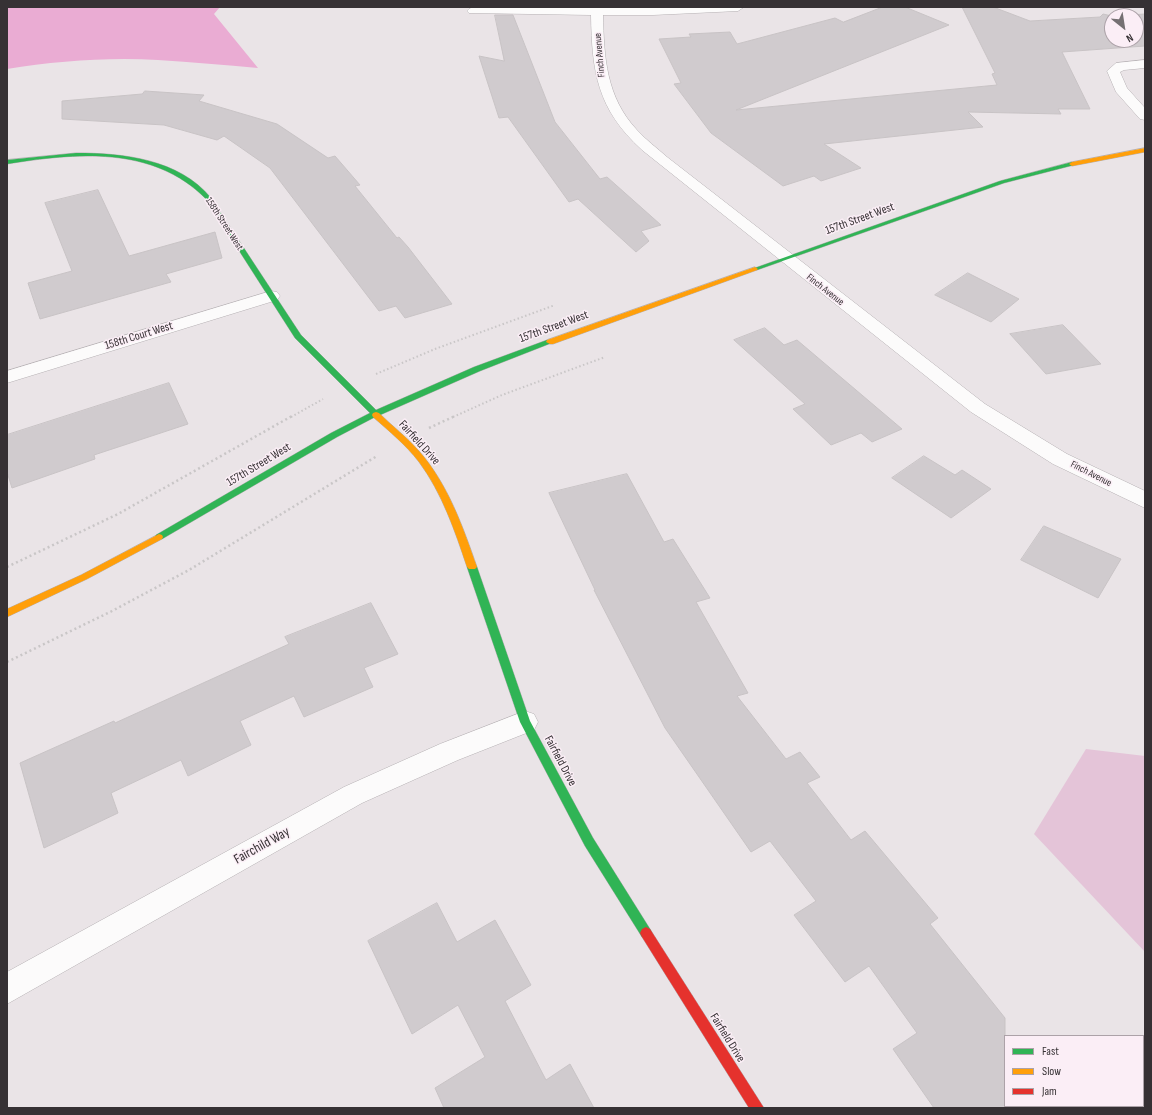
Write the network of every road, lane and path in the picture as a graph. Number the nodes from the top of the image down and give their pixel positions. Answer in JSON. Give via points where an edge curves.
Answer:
{"nodes":[{"id":1,"x":738,"y":7,"type":"edge"},
{"id":2,"x":597,"y":9,"type":"edge"},
{"id":3,"x":473,"y":11,"type":"dead end"},
{"id":4,"x":1145,"y":64,"type":"edge"},
{"id":5,"x":1145,"y":116,"type":"edge"},
{"id":6,"x":1145,"y":150,"type":"edge"},
{"id":7,"x":7,"y":162,"type":"edge"},
{"id":8,"x":786,"y":258,"type":"junction"},
{"id":9,"x":272,"y":296,"type":"junction"},
{"id":10,"x":555,"y":305,"type":"dead end"},
{"id":11,"x":605,"y":357,"type":"dead end"},
{"id":12,"x":372,"y":376,"type":"dead end"},
{"id":13,"x":7,"y":377,"type":"edge"},
{"id":14,"x":324,"y":398,"type":"dead end"},
{"id":15,"x":375,"y":414,"type":"junction"},
{"id":16,"x":437,"y":424,"type":"dead end"},
{"id":17,"x":375,"y":457,"type":"dead end"},
{"id":18,"x":1145,"y":500,"type":"edge"},
{"id":19,"x":7,"y":567,"type":"edge"},
{"id":20,"x":7,"y":613,"type":"edge"},
{"id":21,"x":7,"y":662,"type":"edge"},
{"id":22,"x":525,"y":722,"type":"junction"},
{"id":23,"x":7,"y":989,"type":"edge"},
{"id":24,"x":757,"y":1108,"type":"edge"}],
"edges":[{"from":1,"to":2,"type":"street","via":[[698,10]]},
{"from":2,"to":3,"type":"street"},
{"from":2,"to":8,"type":"street","name":"Finch Avenue","via":[[598,62],[602,84],[619,116],[662,160]]},
{"from":4,"to":5,"type":"street","via":[[1120,66],[1113,71],[1121,89]]},
{"from":6,"to":8,"type":"street","name":"157th Street West","via":[[1053,167],[1002,182]]},
{"from":7,"to":9,"type":"street","name":"158th Street West","via":[[58,155],[102,155],[142,160],[175,172],[194,184],[208,198]]},
{"from":8,"to":15,"type":"street","name":"157th Street West","via":[[579,330],[477,369]]},
{"from":8,"to":18,"type":"street","name":"Finch Avenue","via":[[978,408],[1060,459]]},
{"from":9,"to":13,"type":"street","name":"158th Court West"},
{"from":9,"to":15,"type":"street","name":"158th Street West","via":[[298,336]]},
{"from":10,"to":12,"type":"path","via":[[435,349]]},
{"from":11,"to":16,"type":"path","via":[[502,395]]},
{"from":14,"to":19,"type":"path","via":[[118,514]]},
{"from":15,"to":20,"type":"street","name":"157th Street West","via":[[292,459],[144,546]]},
{"from":15,"to":22,"type":"street","name":"Fairfield Drive","via":[[421,459],[441,489],[457,522]]},
{"from":17,"to":21,"type":"path","via":[[155,590]]},
{"from":22,"to":23,"type":"street","name":"Fairchild Way","via":[[449,752],[353,795]]},
{"from":22,"to":24,"type":"street","name":"Fairfield Drive","via":[[589,842]]}]}
